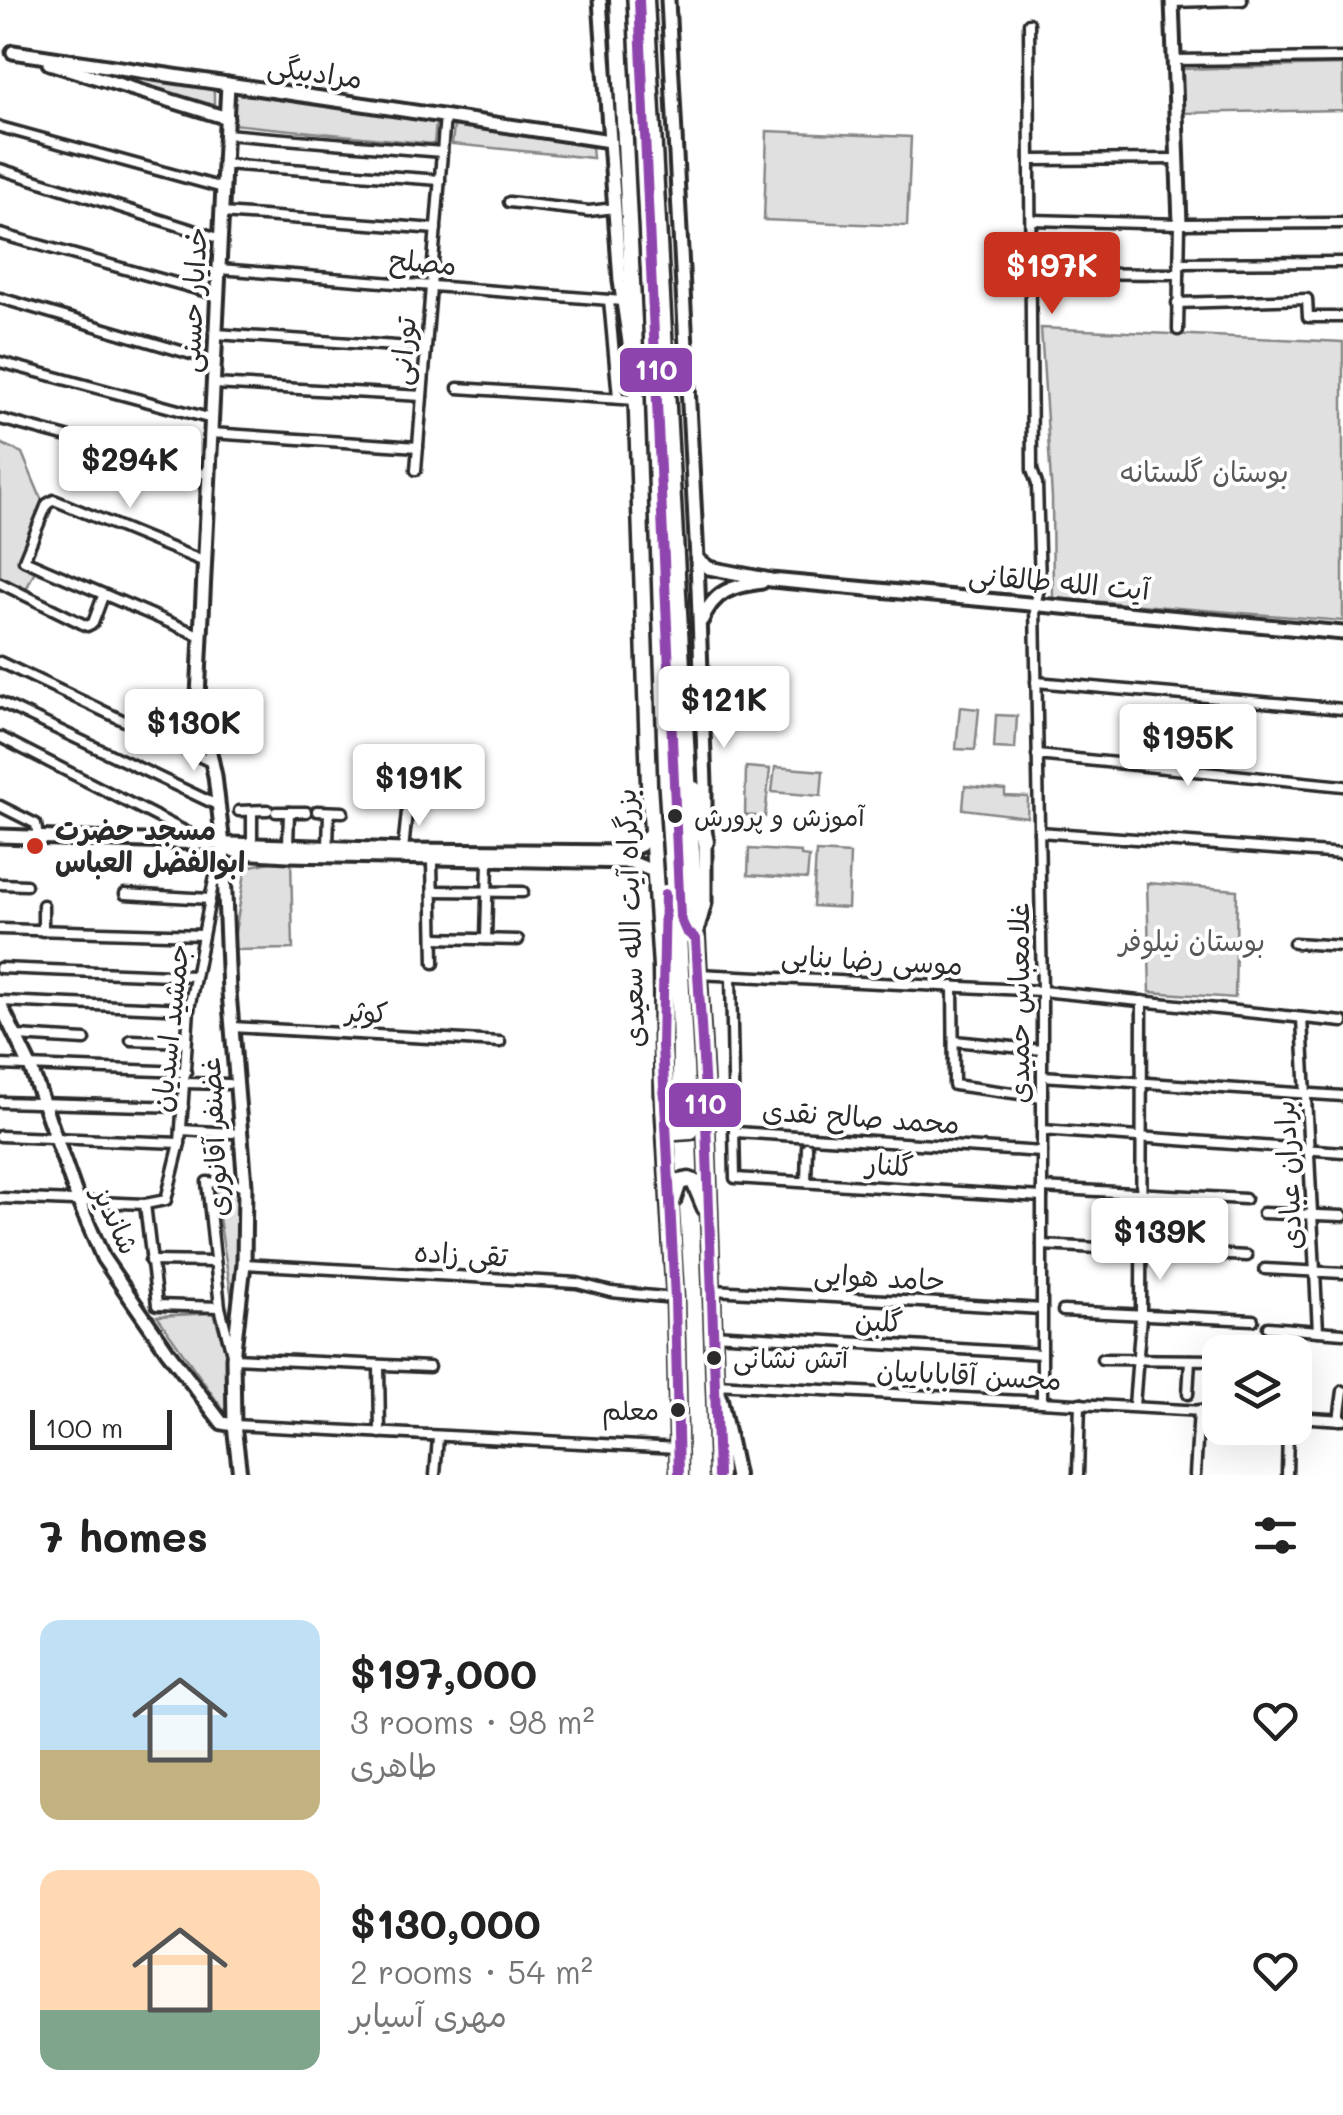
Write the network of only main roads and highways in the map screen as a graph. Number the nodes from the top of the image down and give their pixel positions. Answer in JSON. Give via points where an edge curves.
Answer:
{"nodes":[{"id":1,"x":600,"y":0,"type":"edge"},
{"id":2,"x":618,"y":0,"type":"edge"},
{"id":3,"x":646,"y":0,"type":"edge"},
{"id":4,"x":668,"y":0,"type":"edge"},
{"id":5,"x":1172,"y":1,"type":"edge"},
{"id":6,"x":6,"y":50,"type":"edge"},
{"id":7,"x":228,"y":84,"type":"junction"},
{"id":8,"x":226,"y":118,"type":"junction"},
{"id":9,"x":610,"y":141,"type":"junction"},
{"id":10,"x":1180,"y":224,"type":"road end"},
{"id":11,"x":634,"y":375,"type":"junction"},
{"id":12,"x":697,"y":559,"type":"junction"},
{"id":13,"x":771,"y":580,"type":"junction"},
{"id":14,"x":699,"y":626,"type":"junction"},
{"id":15,"x":1343,"y":633,"type":"edge"},
{"id":16,"x":686,"y":751,"type":"junction"},
{"id":17,"x":652,"y":830,"type":"junction"},
{"id":18,"x":0,"y":836,"type":"edge"},
{"id":19,"x":706,"y":842,"type":"junction"},
{"id":20,"x":217,"y":845,"type":"junction"},
{"id":21,"x":265,"y":853,"type":"junction"},
{"id":22,"x":431,"y":855,"type":"junction"},
{"id":23,"x":626,"y":857,"type":"junction"},
{"id":24,"x":654,"y":871,"type":"junction"},
{"id":25,"x":225,"y":886,"type":"junction"},
{"id":26,"x":696,"y":939,"type":"junction"},
{"id":27,"x":0,"y":1003,"type":"edge"},
{"id":28,"x":705,"y":1093,"type":"junction"},
{"id":29,"x":663,"y":1100,"type":"junction"},
{"id":30,"x":669,"y":1219,"type":"junction"},
{"id":31,"x":711,"y":1223,"type":"junction"},
{"id":32,"x":716,"y":1384,"type":"junction"},
{"id":33,"x":234,"y":1425,"type":"junction"},
{"id":34,"x":240,"y":1475,"type":"edge"},
{"id":35,"x":679,"y":1475,"type":"edge"},
{"id":36,"x":718,"y":1475,"type":"edge"},
{"id":37,"x":736,"y":1475,"type":"edge"}],
"edges":[{"from":1,"to":9,"type":"main road"},
{"from":2,"to":11,"type":"highway","name":"بزرگراه آیت الله سعیدی"},
{"from":3,"to":16,"type":"highway"},
{"from":4,"to":12,"type":"main road"},
{"from":5,"to":10,"type":"main road"},
{"from":6,"to":7,"type":"main road","name":"مرادبیگی"},
{"from":6,"to":8,"type":"main road","name":"مرادبیگی"},
{"from":7,"to":8,"type":"main road","name":"خدایار حسنی"},
{"from":7,"to":9,"type":"main road","name":"مرادبیگی"},
{"from":8,"to":20,"type":"main road","name":"خدایار حسنی","via":[[198,697],[213,763]]},
{"from":9,"to":11,"type":"main road","via":[[616,300]]},
{"from":11,"to":17,"type":"highway","name":"بزرگراه آیت الله سعیدی"},
{"from":12,"to":13,"type":"main road","name":"آیت الله طالقانی","via":[[709,568]]},
{"from":12,"to":14,"type":"main road"},
{"from":13,"to":14,"type":"main road","name":"آیت الله طالقانی","via":[[720,592]]},
{"from":13,"to":15,"type":"main road","name":"آیت الله طالقانی"},
{"from":14,"to":19,"type":"main road"},
{"from":16,"to":19,"type":"highway"},
{"from":16,"to":26,"type":"highway"},
{"from":17,"to":23,"type":"main road"},
{"from":17,"to":24,"type":"highway","name":"بزرگراه آیت الله سعیدی"},
{"from":18,"to":20,"type":"main road"},
{"from":19,"to":26,"type":"main road","via":[[705,903]]},
{"from":20,"to":21,"type":"main road"},
{"from":20,"to":22,"type":"main road"},
{"from":20,"to":25,"type":"main road","name":"غضنفر آقانوری"},
{"from":21,"to":22,"type":"main road"},
{"from":21,"to":25,"type":"main road","via":[[240,859]]},
{"from":22,"to":23,"type":"main road"},
{"from":22,"to":23,"type":"main road","via":[[607,864]]},
{"from":23,"to":24,"type":"main road"},
{"from":24,"to":29,"type":"highway","name":"بزرگراه آیت الله سعیدی"},
{"from":25,"to":33,"type":"main road","name":"غضنفر آقانوری","via":[[245,1186]]},
{"from":26,"to":28,"type":"highway"},
{"from":27,"to":33,"type":"main road","name":"شاندیز","via":[[103,1258],[222,1423]]},
{"from":28,"to":29,"type":"highway","via":[[685,1134],[672,1127]]},
{"from":28,"to":31,"type":"highway"},
{"from":29,"to":30,"type":"highway","name":"بزرگراه آیت الله سعیدی"},
{"from":30,"to":31,"type":"highway","via":[[675,1188],[689,1180]]},
{"from":30,"to":35,"type":"highway","name":"بزرگراه آیت الله سعیدی"},
{"from":31,"to":32,"type":"highway"},
{"from":32,"to":36,"type":"highway"},
{"from":32,"to":37,"type":"main road"},
{"from":33,"to":34,"type":"main road","name":"غضنفر آقانوری"}]}
